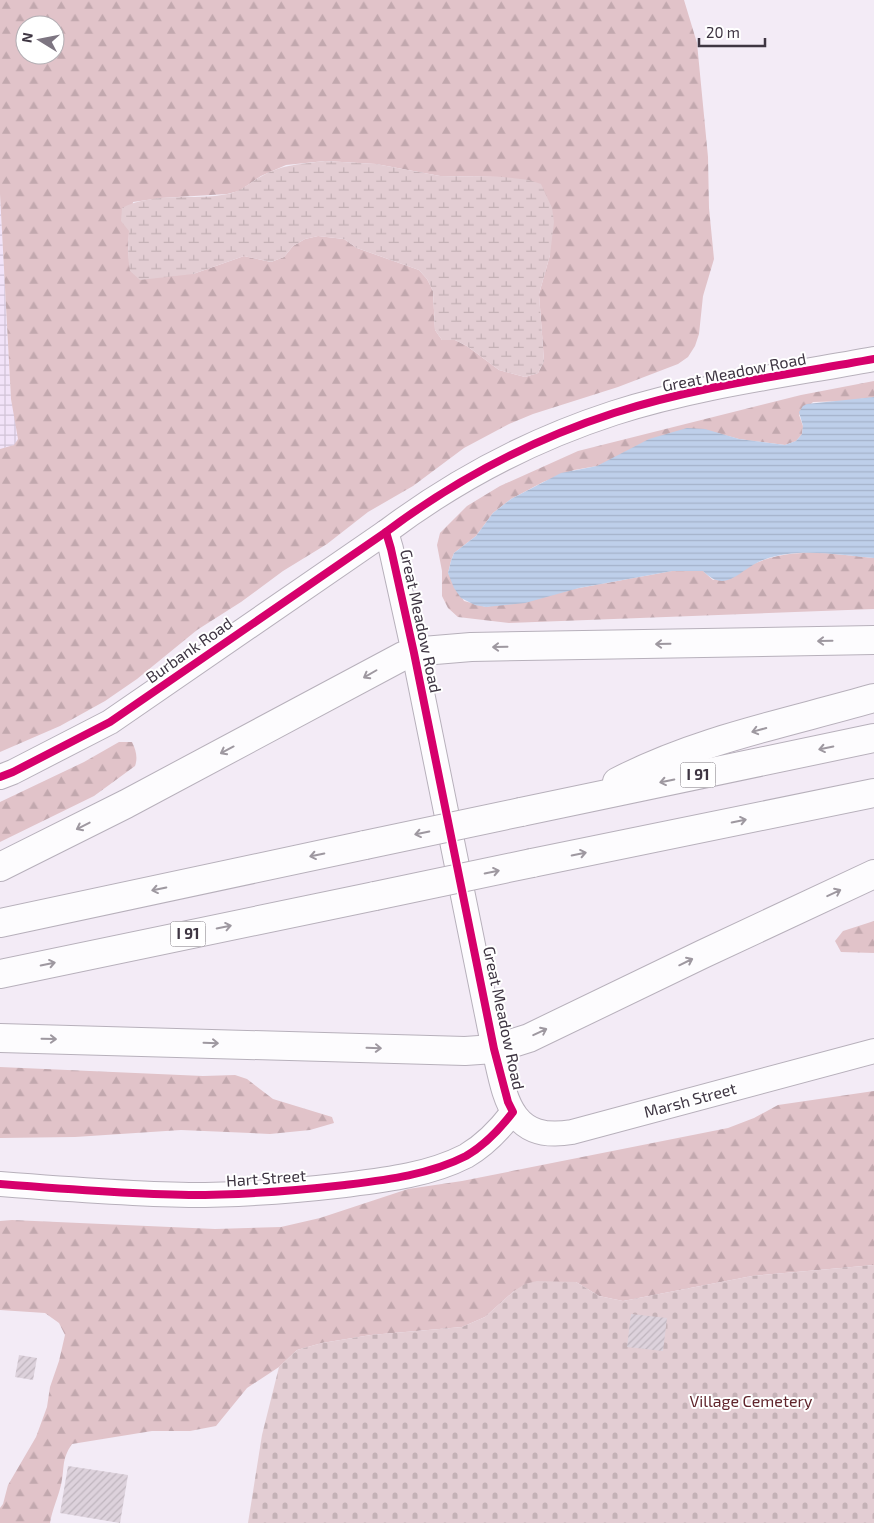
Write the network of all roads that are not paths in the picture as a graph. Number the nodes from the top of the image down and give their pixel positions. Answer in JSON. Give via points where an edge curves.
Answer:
{"nodes":[{"id":1,"x":874,"y":359,"type":"edge"},
{"id":2,"x":386,"y":532,"type":"junction"},
{"id":3,"x":874,"y":640,"type":"edge"},
{"id":4,"x":414,"y":653,"type":"junction"},
{"id":5,"x":874,"y":698,"type":"edge"},
{"id":6,"x":874,"y":738,"type":"edge"},
{"id":7,"x":0,"y":777,"type":"edge"},
{"id":8,"x":874,"y":793,"type":"edge"},
{"id":9,"x":594,"y":797,"type":"junction"},
{"id":10,"x":0,"y":867,"type":"edge"},
{"id":11,"x":874,"y":874,"type":"edge"},
{"id":12,"x":0,"y":923,"type":"edge"},
{"id":13,"x":0,"y":974,"type":"edge"},
{"id":14,"x":0,"y":1038,"type":"edge"},
{"id":15,"x":494,"y":1048,"type":"junction"},
{"id":16,"x":874,"y":1051,"type":"edge"},
{"id":17,"x":513,"y":1112,"type":"junction"},
{"id":18,"x":0,"y":1184,"type":"edge"}],
"edges":[{"from":1,"to":2,"type":"street","name":"Great Meadow Road","via":[[713,388],[572,428],[529,446],[449,488]]},
{"from":2,"to":4,"type":"street","name":"Great Meadow Road"},
{"from":2,"to":7,"type":"street","name":"Burbank Road","via":[[110,722]]},
{"from":3,"to":4,"type":"highway","one_way":true,"via":[[471,647]]},
{"from":4,"to":10,"type":"highway","one_way":true,"via":[[394,660],[126,804]]},
{"from":4,"to":15,"type":"street","name":"Great Meadow Road"},
{"from":5,"to":9,"type":"highway","one_way":true,"via":[[690,750],[639,770]]},
{"from":6,"to":9,"type":"highway","number":"I 91","one_way":true},
{"from":13,"to":8,"type":"highway","number":"I 91","one_way":true,"bridge":true},
{"from":9,"to":12,"type":"highway","number":"I 91","one_way":true,"bridge":true},
{"from":15,"to":11,"type":"highway","one_way":true,"via":[[529,1038]]},
{"from":14,"to":15,"type":"highway","one_way":true,"via":[[465,1051]]},
{"from":15,"to":17,"type":"street","name":"Great Meadow Road"},
{"from":16,"to":17,"type":"street","name":"Marsh Street","via":[[560,1134],[532,1130]]},
{"from":17,"to":18,"type":"street","name":"Hart Street","via":[[490,1138],[458,1160],[429,1170],[366,1182],[278,1192],[191,1195]]}]}
